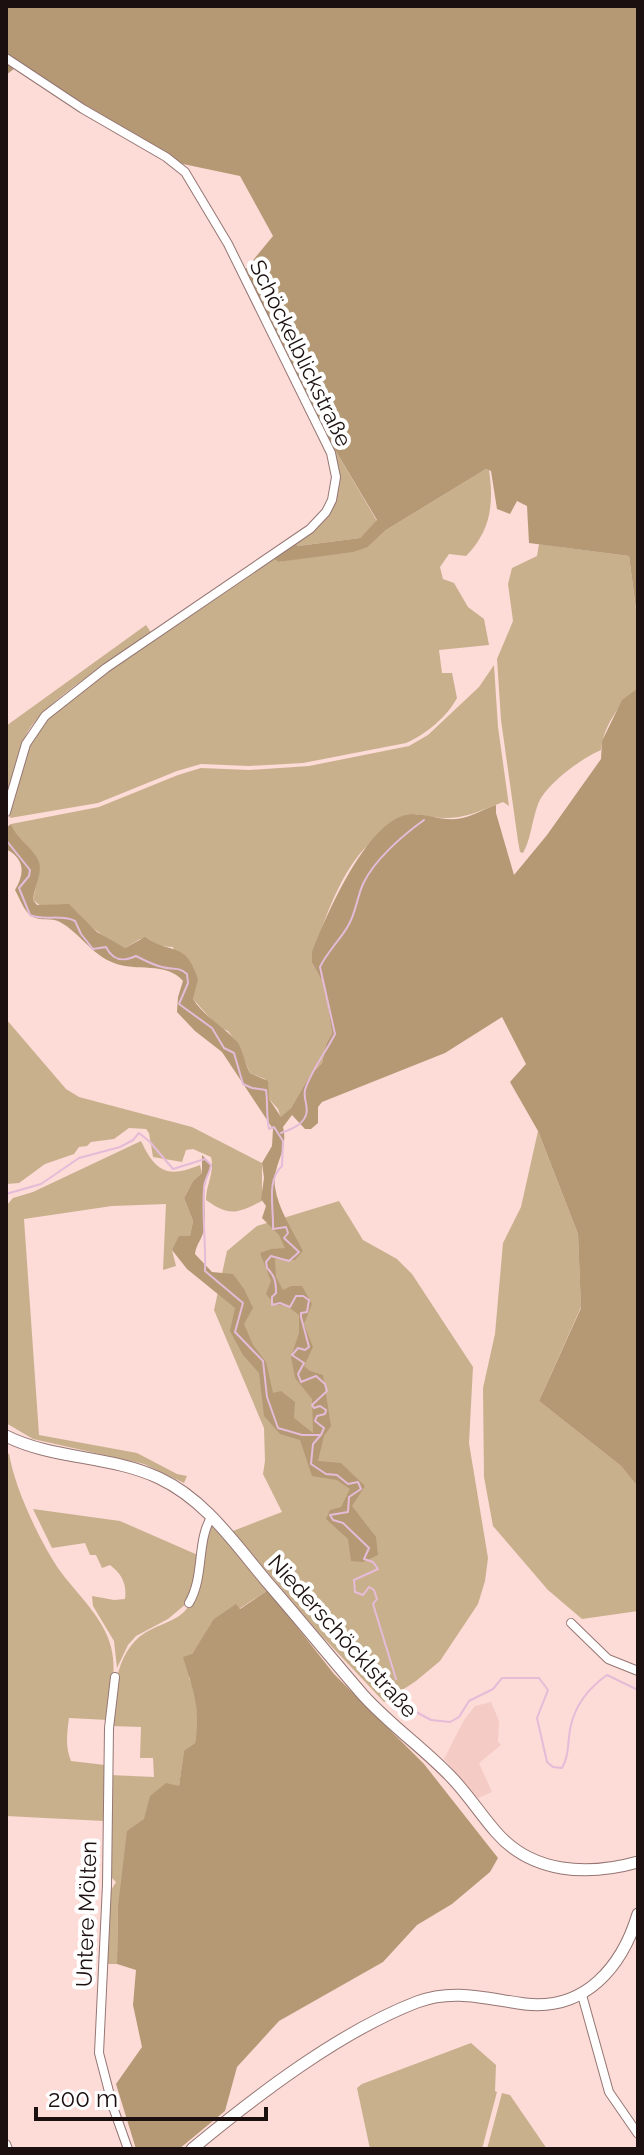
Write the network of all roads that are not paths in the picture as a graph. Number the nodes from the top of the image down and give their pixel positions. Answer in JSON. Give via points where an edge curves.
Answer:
{"nodes":[{"id":1,"x":6,"y":58,"type":"edge"},
{"id":2,"x":6,"y":812,"type":"edge"},
{"id":3,"x":6,"y":1436,"type":"edge"},
{"id":4,"x":212,"y":1516,"type":"junction"},
{"id":5,"x":189,"y":1603,"type":"dead end"},
{"id":6,"x":571,"y":1623,"type":"dead end"},
{"id":7,"x":638,"y":1671,"type":"edge"},
{"id":8,"x":115,"y":1677,"type":"dead end"},
{"id":9,"x":638,"y":1864,"type":"edge"},
{"id":10,"x":638,"y":1914,"type":"edge"},
{"id":11,"x":582,"y":1995,"type":"junction"},
{"id":12,"x":638,"y":2134,"type":"edge"},
{"id":13,"x":128,"y":2149,"type":"edge"},
{"id":14,"x":192,"y":2149,"type":"edge"}],
"edges":[{"from":1,"to":2,"type":"street","name":"Schöckelblickstraße","via":[[185,172],[228,244],[303,393],[328,444],[336,477],[329,507],[310,529],[41,719],[26,744]]},
{"from":3,"to":4,"type":"main road","name":"Niederschöcklstraße","via":[[46,1451],[149,1473],[177,1487]]},
{"from":4,"to":5,"type":"street"},
{"from":4,"to":9,"type":"main road","name":"Niederschöcklstraße","via":[[363,1695],[453,1779],[511,1848],[532,1861],[564,1869]]},
{"from":6,"to":7,"type":"street","via":[[608,1659]]},
{"from":8,"to":13,"type":"street","name":"Untere Mölten","via":[[108,1736],[99,2053]]},
{"from":10,"to":11,"type":"main road","via":[[616,1962]]},
{"from":11,"to":12,"type":"street","via":[[609,2092]]},
{"from":11,"to":14,"type":"main road","via":[[553,2005],[451,1994],[418,2002],[338,2043]]}]}
